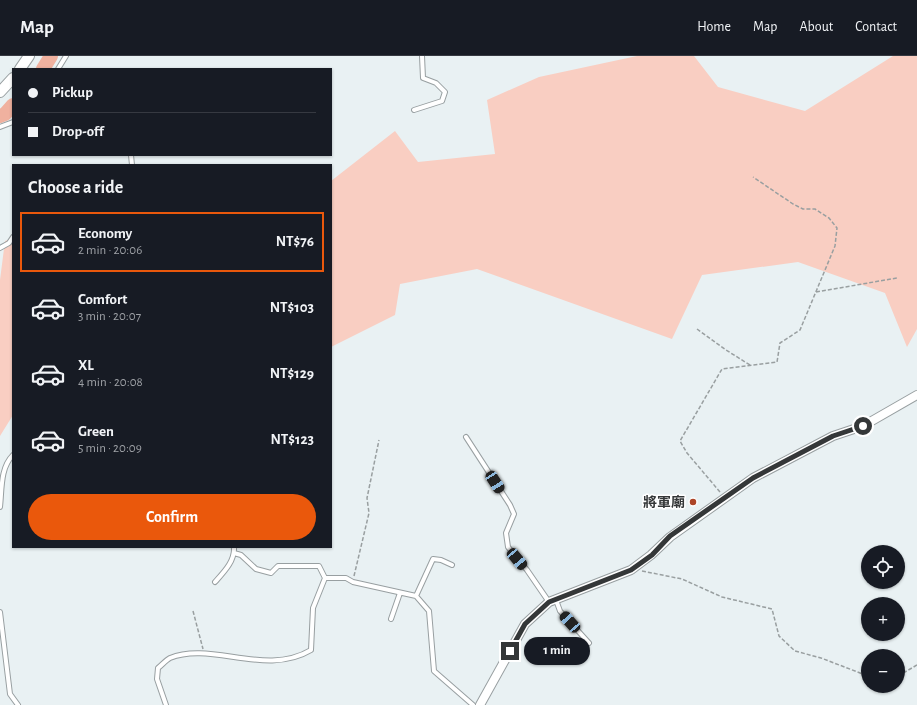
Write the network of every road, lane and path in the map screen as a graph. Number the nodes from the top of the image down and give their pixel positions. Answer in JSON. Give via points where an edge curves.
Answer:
{"nodes":[{"id":1,"x":29,"y":56,"type":"edge"},
{"id":2,"x":66,"y":56,"type":"edge"},
{"id":3,"x":422,"y":56,"type":"edge"},
{"id":4,"x":21,"y":68,"type":"edge"},
{"id":5,"x":59,"y":68,"type":"edge"},
{"id":6,"x":12,"y":79,"type":"edge"},
{"id":7,"x":0,"y":92,"type":"edge"},
{"id":8,"x":414,"y":110,"type":"dead end"},
{"id":9,"x":12,"y":122,"type":"edge"},
{"id":10,"x":0,"y":127,"type":"edge"},
{"id":11,"x":753,"y":177,"type":"dead end"},
{"id":12,"x":12,"y":238,"type":"edge"},
{"id":13,"x":0,"y":248,"type":"edge"},
{"id":14,"x":897,"y":278,"type":"dead end"},
{"id":15,"x":816,"y":292,"type":"junction"},
{"id":16,"x":697,"y":329,"type":"dead end"},
{"id":17,"x":750,"y":365,"type":"junction"},
{"id":18,"x":917,"y":395,"type":"edge"},
{"id":19,"x":466,"y":437,"type":"dead end"},
{"id":20,"x":379,"y":440,"type":"dead end"},
{"id":21,"x":12,"y":456,"type":"edge"},
{"id":22,"x":725,"y":498,"type":"junction"},
{"id":23,"x":0,"y":507,"type":"edge"},
{"id":24,"x":234,"y":548,"type":"edge"},
{"id":25,"x":234,"y":553,"type":"junction"},
{"id":26,"x":452,"y":566,"type":"dead end"},
{"id":27,"x":631,"y":570,"type":"junction"},
{"id":28,"x":325,"y":578,"type":"junction"},
{"id":29,"x":215,"y":582,"type":"dead end"},
{"id":30,"x":353,"y":582,"type":"junction"},
{"id":31,"x":400,"y":592,"type":"junction"},
{"id":32,"x":416,"y":596,"type":"junction"},
{"id":33,"x":552,"y":601,"type":"junction"},
{"id":34,"x":193,"y":611,"type":"dead end"},
{"id":35,"x":0,"y":612,"type":"edge"},
{"id":36,"x":391,"y":619,"type":"dead end"},
{"id":37,"x":589,"y":643,"type":"dead end"},
{"id":38,"x":204,"y":654,"type":"junction"},
{"id":39,"x":917,"y":665,"type":"edge"},
{"id":40,"x":905,"y":672,"type":"edge"},
{"id":41,"x":861,"y":673,"type":"edge"},
{"id":42,"x":18,"y":705,"type":"edge"},
{"id":43,"x":166,"y":705,"type":"edge"},
{"id":44,"x":473,"y":705,"type":"edge"},
{"id":45,"x":480,"y":705,"type":"edge"}],
"edges":[{"from":1,"to":4,"type":"street"},
{"from":2,"to":5,"type":"lane"},
{"from":3,"to":8,"type":"lane","via":[[424,78],[436,83],[445,92],[442,101]]},
{"from":6,"to":7,"type":"street"},
{"from":9,"to":10,"type":"lane"},
{"from":11,"to":15,"type":"path","via":[[793,204],[803,209],[815,209],[830,218],[837,228],[835,246]]},
{"from":12,"to":13,"type":"lane"},
{"from":14,"to":15,"type":"path"},
{"from":15,"to":17,"type":"path","via":[[800,330],[780,343],[777,362]]},
{"from":16,"to":17,"type":"path"},
{"from":17,"to":22,"type":"path","via":[[722,369],[680,441]]},
{"from":18,"to":22,"type":"street","via":[[863,426],[833,436],[753,478]]},
{"from":19,"to":33,"type":"lane","via":[[514,514],[506,533],[508,547]]},
{"from":20,"to":30,"type":"path","via":[[367,498],[370,513]]},
{"from":21,"to":23,"type":"lane","via":[[6,462]]},
{"from":22,"to":27,"type":"street","via":[[670,536],[652,555]]},
{"from":24,"to":25,"type":"lane"},
{"from":25,"to":28,"type":"lane","via":[[241,555],[256,568],[271,573],[278,566],[319,566]]},
{"from":25,"to":29,"type":"lane","via":[[227,568]]},
{"from":26,"to":32,"type":"lane","via":[[433,559]]},
{"from":27,"to":33,"type":"street"},
{"from":27,"to":41,"type":"path","via":[[682,579],[722,597],[772,608],[779,636],[795,651]]},
{"from":28,"to":30,"type":"lane","via":[[346,578]]},
{"from":28,"to":38,"type":"lane","via":[[313,608],[311,650],[301,656],[259,661]]},
{"from":30,"to":31,"type":"lane"},
{"from":31,"to":32,"type":"lane"},
{"from":31,"to":36,"type":"lane"},
{"from":32,"to":44,"type":"lane","via":[[429,611],[434,671]]},
{"from":33,"to":37,"type":"lane"},
{"from":33,"to":45,"type":"street","via":[[525,624]]},
{"from":34,"to":38,"type":"path"},
{"from":35,"to":42,"type":"lane","via":[[10,694]]},
{"from":38,"to":43,"type":"lane","via":[[193,653],[169,659],[158,668],[157,679]]},
{"from":39,"to":40,"type":"path"}]}
